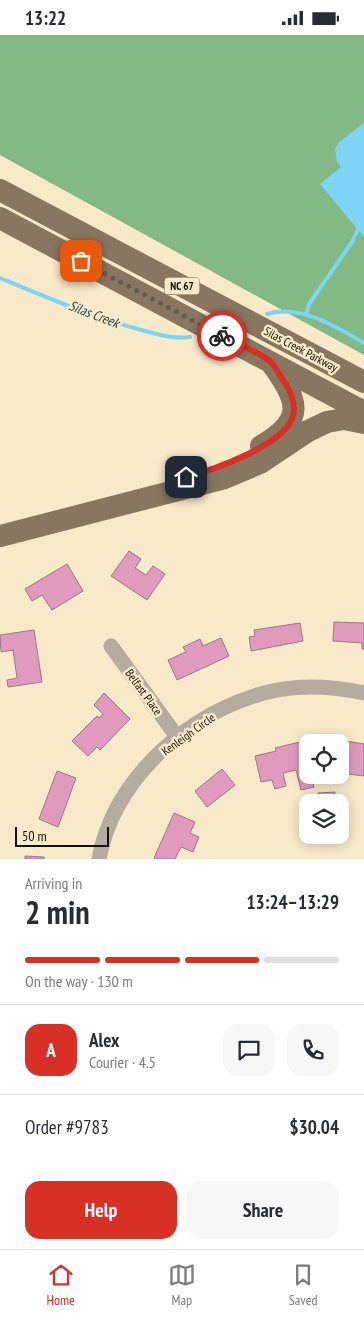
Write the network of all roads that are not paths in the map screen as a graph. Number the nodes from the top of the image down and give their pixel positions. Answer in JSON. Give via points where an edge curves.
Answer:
{"nodes":[{"id":1,"x":0,"y":190,"type":"edge"},
{"id":2,"x":0,"y":217,"type":"edge"},
{"id":3,"x":270,"y":361,"type":"junction"},
{"id":4,"x":364,"y":383,"type":"edge"},
{"id":5,"x":364,"y":412,"type":"edge"},
{"id":6,"x":364,"y":423,"type":"edge"},
{"id":7,"x":0,"y":524,"type":"edge"},
{"id":8,"x":0,"y":536,"type":"edge"},
{"id":9,"x":110,"y":647,"type":"dead end"},
{"id":10,"x":364,"y":693,"type":"edge"},
{"id":11,"x":178,"y":738,"type":"junction"},
{"id":12,"x":99,"y":859,"type":"edge"}],
"edges":[{"from":1,"to":4,"type":"main road","name":"Silas Creek Parkway","number":"NC 67"},
{"from":2,"to":3,"type":"main road","name":"Silas Creek Parkway","number":"NC 67"},
{"from":3,"to":5,"type":"main road","name":"Silas Creek Parkway","number":"NC 67"},
{"from":3,"to":7,"type":"main road","via":[[287,385],[294,408],[292,420],[284,430],[264,444],[226,465],[205,472]]},
{"from":6,"to":8,"type":"main road","via":[[344,419],[327,422],[260,463],[225,478]]},
{"from":9,"to":11,"type":"street","name":"Belfast Place"},
{"from":10,"to":11,"type":"street","name":"Kenleigh Circle","via":[[304,687],[253,696],[206,718]]},
{"from":11,"to":12,"type":"street","name":"Kenleigh Circle","via":[[140,773],[126,791],[106,832]]}]}
